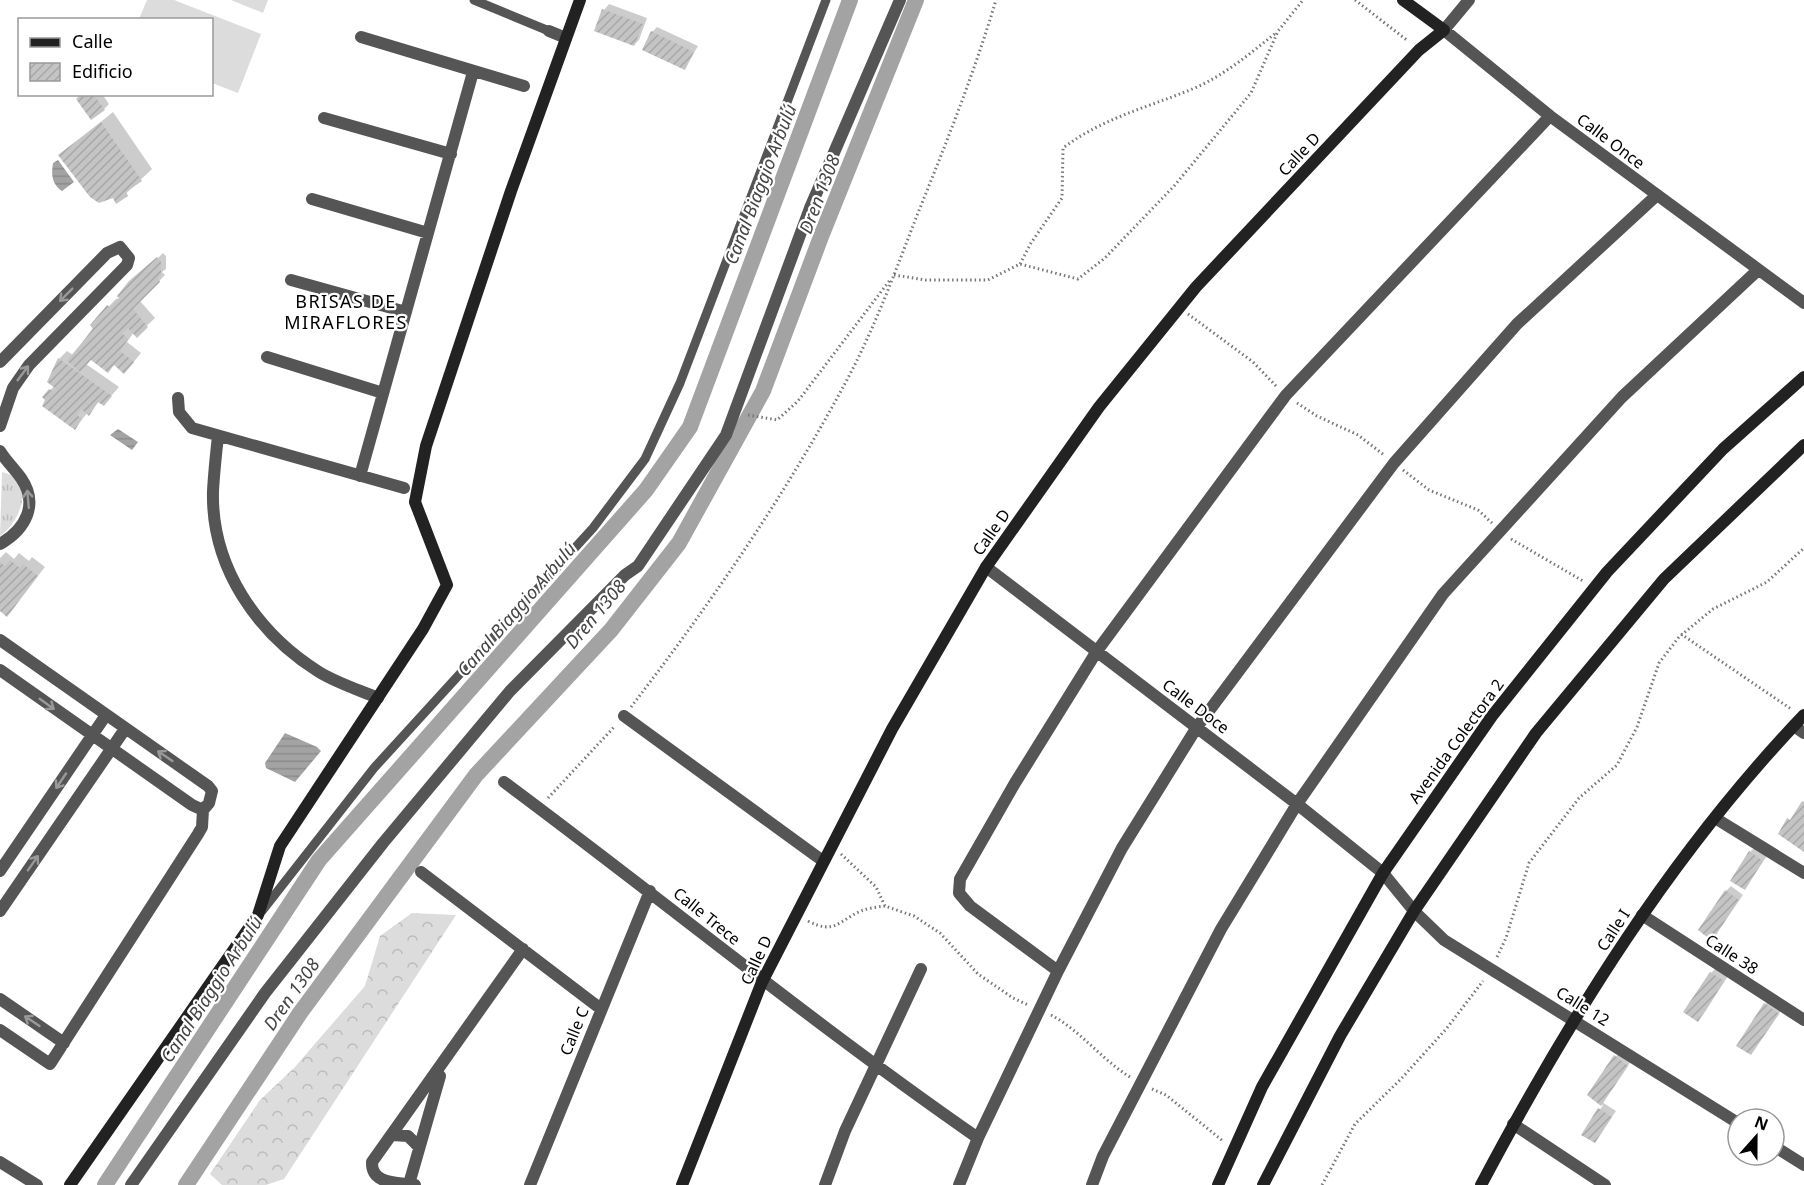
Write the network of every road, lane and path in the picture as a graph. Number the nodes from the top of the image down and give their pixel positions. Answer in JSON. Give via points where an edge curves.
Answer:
{"nodes":[{"id":1,"x":474,"y":0,"type":"edge"},
{"id":2,"x":580,"y":0,"type":"edge"},
{"id":3,"x":826,"y":0,"type":"edge"},
{"id":4,"x":900,"y":0,"type":"edge"},
{"id":5,"x":996,"y":0,"type":"edge"},
{"id":6,"x":1303,"y":0,"type":"edge"},
{"id":7,"x":1355,"y":0,"type":"edge"},
{"id":8,"x":1403,"y":0,"type":"edge"},
{"id":9,"x":1469,"y":0,"type":"edge"},
{"id":10,"x":1444,"y":30,"type":"junction"},
{"id":11,"x":549,"y":31,"type":"joint"},
{"id":12,"x":1278,"y":31,"type":"junction"},
{"id":13,"x":361,"y":37,"type":"dead end"},
{"id":14,"x":566,"y":38,"type":"junction"},
{"id":15,"x":1419,"y":51,"type":"junction"},
{"id":16,"x":474,"y":72,"type":"junction"},
{"id":17,"x":524,"y":86,"type":"dead end"},
{"id":18,"x":1550,"y":116,"type":"junction"},
{"id":19,"x":324,"y":118,"type":"dead end"},
{"id":20,"x":451,"y":154,"type":"junction"},
{"id":21,"x":1657,"y":195,"type":"junction"},
{"id":22,"x":312,"y":199,"type":"dead end"},
{"id":23,"x":428,"y":233,"type":"junction"},
{"id":24,"x":1020,"y":264,"type":"junction"},
{"id":25,"x":1758,"y":270,"type":"junction"},
{"id":26,"x":894,"y":274,"type":"junction"},
{"id":27,"x":291,"y":280,"type":"dead end"},
{"id":28,"x":1804,"y":303,"type":"edge"},
{"id":29,"x":406,"y":312,"type":"junction"},
{"id":30,"x":267,"y":357,"type":"dead end"},
{"id":31,"x":0,"y":362,"type":"edge"},
{"id":32,"x":1804,"y":376,"type":"edge"},
{"id":33,"x":383,"y":393,"type":"junction"},
{"id":34,"x":178,"y":398,"type":"dead end"},
{"id":35,"x":743,"y":414,"type":"dead end"},
{"id":36,"x":0,"y":426,"type":"edge"},
{"id":37,"x":218,"y":436,"type":"junction"},
{"id":38,"x":1804,"y":445,"type":"edge"},
{"id":39,"x":0,"y":452,"type":"edge"},
{"id":40,"x":0,"y":462,"type":"edge"},
{"id":41,"x":13,"y":468,"type":"junction"},
{"id":42,"x":360,"y":476,"type":"junction"},
{"id":43,"x":404,"y":488,"type":"dead end"},
{"id":44,"x":0,"y":544,"type":"edge"},
{"id":45,"x":1804,"y":548,"type":"edge"},
{"id":46,"x":986,"y":567,"type":"junction"},
{"id":47,"x":1681,"y":634,"type":"junction"},
{"id":48,"x":0,"y":640,"type":"edge"},
{"id":49,"x":1097,"y":651,"type":"junction"},
{"id":50,"x":0,"y":670,"type":"edge"},
{"id":51,"x":378,"y":698,"type":"junction"},
{"id":52,"x":106,"y":715,"type":"junction"},
{"id":53,"x":624,"y":716,"type":"junction"},
{"id":54,"x":1801,"y":722,"type":"edge"},
{"id":55,"x":1197,"y":727,"type":"junction"},
{"id":56,"x":125,"y":729,"type":"junction"},
{"id":57,"x":92,"y":736,"type":"junction"},
{"id":58,"x":111,"y":750,"type":"junction"},
{"id":59,"x":504,"y":782,"type":"dead end"},
{"id":60,"x":1297,"y":804,"type":"junction"},
{"id":61,"x":539,"y":808,"type":"junction"},
{"id":62,"x":203,"y":810,"type":"junction"},
{"id":63,"x":1715,"y":818,"type":"junction"},
{"id":64,"x":823,"y":861,"type":"junction"},
{"id":65,"x":0,"y":871,"type":"edge"},
{"id":66,"x":421,"y":872,"type":"dead end"},
{"id":67,"x":1383,"y":873,"type":"junction"},
{"id":68,"x":1804,"y":873,"type":"edge"},
{"id":69,"x":650,"y":891,"type":"junction"},
{"id":70,"x":885,"y":906,"type":"dead end"},
{"id":71,"x":0,"y":911,"type":"edge"},
{"id":72,"x":1414,"y":911,"type":"junction"},
{"id":73,"x":258,"y":915,"type":"junction"},
{"id":74,"x":796,"y":915,"type":"junction"},
{"id":75,"x":1642,"y":915,"type":"junction"},
{"id":76,"x":523,"y":949,"type":"junction"},
{"id":77,"x":921,"y":969,"type":"dead end"},
{"id":78,"x":1491,"y":969,"type":"junction"},
{"id":79,"x":1058,"y":971,"type":"junction"},
{"id":80,"x":762,"y":982,"type":"junction"},
{"id":81,"x":0,"y":999,"type":"edge"},
{"id":82,"x":600,"y":1009,"type":"junction"},
{"id":83,"x":1574,"y":1019,"type":"junction"},
{"id":84,"x":1804,"y":1020,"type":"edge"},
{"id":85,"x":0,"y":1030,"type":"edge"},
{"id":86,"x":64,"y":1043,"type":"junction"},
{"id":87,"x":442,"y":1066,"type":"junction"},
{"id":88,"x":875,"y":1066,"type":"junction"},
{"id":89,"x":1726,"y":1115,"type":"edge"},
{"id":90,"x":1513,"y":1124,"type":"junction"},
{"id":91,"x":392,"y":1135,"type":"junction"},
{"id":92,"x":978,"y":1138,"type":"junction"},
{"id":93,"x":419,"y":1147,"type":"junction"},
{"id":94,"x":1786,"y":1154,"type":"edge"},
{"id":95,"x":0,"y":1162,"type":"edge"},
{"id":96,"x":1804,"y":1165,"type":"edge"},
{"id":97,"x":681,"y":1183,"type":"edge"},
{"id":98,"x":412,"y":1184,"type":"edge"},
{"id":99,"x":38,"y":1185,"type":"edge"},
{"id":100,"x":70,"y":1185,"type":"edge"},
{"id":101,"x":131,"y":1185,"type":"edge"},
{"id":102,"x":530,"y":1185,"type":"edge"},
{"id":103,"x":825,"y":1185,"type":"edge"},
{"id":104,"x":960,"y":1185,"type":"edge"},
{"id":105,"x":1092,"y":1185,"type":"edge"},
{"id":106,"x":1218,"y":1185,"type":"edge"},
{"id":107,"x":1263,"y":1185,"type":"edge"},
{"id":108,"x":1322,"y":1185,"type":"edge"},
{"id":109,"x":1481,"y":1185,"type":"edge"},
{"id":110,"x":1605,"y":1185,"type":"edge"}],
"edges":[{"from":1,"to":11,"type":"lane"},
{"from":2,"to":14,"type":"street"},
{"from":3,"to":73,"type":"lane","via":[[680,383],[645,459],[593,528],[374,768]]},
{"from":4,"to":101,"type":"street","via":[[810,208],[726,435],[638,566],[510,692],[375,853],[265,993]]},
{"from":5,"to":26,"type":"path","via":[[975,69]]},
{"from":6,"to":12,"type":"path"},
{"from":7,"to":15,"type":"path"},
{"from":8,"to":10,"type":"street","name":"Calle Once"},
{"from":9,"to":10,"type":"street","name":"Calle D"},
{"from":10,"to":15,"type":"street","name":"Calle D"},
{"from":10,"to":18,"type":"street","name":"Calle Once"},
{"from":11,"to":14,"type":"street"},
{"from":12,"to":24,"type":"path","via":[[1243,60],[1199,86],[1087,129],[1063,148],[1062,198]]},
{"from":12,"to":24,"type":"path","via":[[1251,93],[1175,185],[1105,258],[1078,279]]},
{"from":13,"to":16,"type":"street"},
{"from":14,"to":51,"type":"street","via":[[426,446],[415,502],[447,585]]},
{"from":15,"to":46,"type":"street","name":"Calle D","via":[[1196,287],[1099,407]]},
{"from":16,"to":17,"type":"street"},
{"from":16,"to":20,"type":"street"},
{"from":18,"to":21,"type":"street","name":"Calle Once"},
{"from":18,"to":49,"type":"street","via":[[1286,395]]},
{"from":19,"to":20,"type":"street"},
{"from":20,"to":23,"type":"street"},
{"from":21,"to":25,"type":"street","name":"Calle Once"},
{"from":21,"to":55,"type":"street","via":[[1517,324],[1395,463]]},
{"from":22,"to":23,"type":"street"},
{"from":23,"to":29,"type":"street"},
{"from":24,"to":26,"type":"path","via":[[988,280],[926,280]]},
{"from":25,"to":28,"type":"street","name":"Calle Once"},
{"from":25,"to":60,"type":"street","via":[[1622,397],[1443,594]]},
{"from":26,"to":35,"type":"path","via":[[798,401],[777,420]]},
{"from":26,"to":53,"type":"path","via":[[843,388],[779,494],[684,637]]},
{"from":27,"to":29,"type":"street"},
{"from":29,"to":33,"type":"street"},
{"from":30,"to":33,"type":"street"},
{"from":36,"to":31,"type":"street","one_way":true,"via":[[19,377],[127,265],[126,252],[120,247],[107,253]]},
{"from":32,"to":67,"type":"street","name":"Avenida Colectora 2","via":[[1724,449],[1607,572],[1497,709]]},
{"from":33,"to":42,"type":"street"},
{"from":34,"to":37,"type":"street","via":[[179,412],[186,423]]},
{"from":37,"to":42,"type":"street"},
{"from":37,"to":51,"type":"street","via":[[215,518],[226,565],[246,604],[269,631],[314,668]]},
{"from":38,"to":72,"type":"street","via":[[1664,579],[1536,734]]},
{"from":39,"to":41,"type":"street"},
{"from":40,"to":41,"type":"street"},
{"from":44,"to":41,"type":"street","one_way":true,"via":[[24,525],[30,505],[28,490]]},
{"from":42,"to":43,"type":"street"},
{"from":45,"to":47,"type":"path","via":[[1767,582],[1713,609]]},
{"from":46,"to":49,"type":"street","name":"Calle Doce"},
{"from":46,"to":64,"type":"street","name":"Calle D","via":[[892,729]]},
{"from":47,"to":54,"type":"path"},
{"from":47,"to":78,"type":"path","via":[[1659,663],[1637,727],[1617,765],[1579,798],[1529,862],[1506,938]]},
{"from":48,"to":52,"type":"street"},
{"from":49,"to":55,"type":"street","name":"Calle Doce"},
{"from":49,"to":79,"type":"street","via":[[960,879],[959,893],[970,906]]},
{"from":50,"to":57,"type":"street","one_way":true},
{"from":51,"to":73,"type":"street","via":[[280,846]]},
{"from":52,"to":56,"type":"street"},
{"from":52,"to":57,"type":"street"},
{"from":53,"to":61,"type":"path"},
{"from":53,"to":64,"type":"street"},
{"from":54,"to":63,"type":"street","name":"Calle I"},
{"from":55,"to":60,"type":"street","name":"Calle Doce"},
{"from":55,"to":79,"type":"street","via":[[1122,848]]},
{"from":56,"to":58,"type":"street"},
{"from":62,"to":56,"type":"street","one_way":true,"via":[[212,791],[208,786]]},
{"from":57,"to":58,"type":"street"},
{"from":57,"to":65,"type":"street","one_way":true},
{"from":58,"to":62,"type":"street"},
{"from":71,"to":58,"type":"street","one_way":true},
{"from":59,"to":61,"type":"street","name":"Calle Trece"},
{"from":60,"to":67,"type":"street","name":"Calle Doce"},
{"from":60,"to":105,"type":"street","via":[[1221,929],[1103,1156]]},
{"from":61,"to":69,"type":"street","name":"Calle Trece"},
{"from":62,"to":86,"type":"street","via":[[198,834]]},
{"from":63,"to":68,"type":"street"},
{"from":63,"to":75,"type":"street","name":"Calle I"},
{"from":64,"to":74,"type":"street","name":"Calle D"},
{"from":66,"to":76,"type":"street"},
{"from":67,"to":72,"type":"street","name":"Calle Doce"},
{"from":67,"to":106,"type":"street","name":"Avenida Colectora 2","via":[[1263,1087]]},
{"from":69,"to":80,"type":"street","name":"Calle Trece"},
{"from":69,"to":82,"type":"street","name":"Calle C"},
{"from":70,"to":74,"type":"path","via":[[863,910],[837,926],[821,928]]},
{"from":72,"to":78,"type":"street","name":"Calle 12","via":[[1444,940]]},
{"from":72,"to":107,"type":"street","via":[[1340,1036]]},
{"from":73,"to":100,"type":"street"},
{"from":74,"to":80,"type":"street","name":"Calle D"},
{"from":75,"to":83,"type":"street","name":"Calle I"},
{"from":75,"to":84,"type":"street","name":"Calle 38"},
{"from":76,"to":82,"type":"street"},
{"from":76,"to":87,"type":"street"},
{"from":77,"to":88,"type":"street"},
{"from":78,"to":83,"type":"street","name":"Calle 12"},
{"from":78,"to":108,"type":"path","via":[[1447,1028],[1355,1124]]},
{"from":79,"to":92,"type":"street"},
{"from":80,"to":88,"type":"street","name":"Calle Trece"},
{"from":80,"to":97,"type":"street","name":"Calle D"},
{"from":86,"to":81,"type":"street","one_way":true},
{"from":82,"to":102,"type":"street","name":"Calle C"},
{"from":83,"to":89,"type":"street","name":"Calle 12"},
{"from":83,"to":90,"type":"street","name":"Calle I"},
{"from":85,"to":86,"type":"street","via":[[50,1064]]},
{"from":87,"to":91,"type":"street"},
{"from":87,"to":93,"type":"street"},
{"from":88,"to":92,"type":"street","name":"Calle Trece"},
{"from":88,"to":103,"type":"street"},
{"from":90,"to":109,"type":"street","name":"Calle I"},
{"from":90,"to":110,"type":"street"},
{"from":91,"to":93,"type":"street","via":[[408,1136]]},
{"from":91,"to":98,"type":"street","via":[[372,1162],[372,1169],[381,1180]]},
{"from":92,"to":104,"type":"street"},
{"from":93,"to":98,"type":"street"},
{"from":94,"to":96,"type":"street"},
{"from":95,"to":99,"type":"street"}]}
